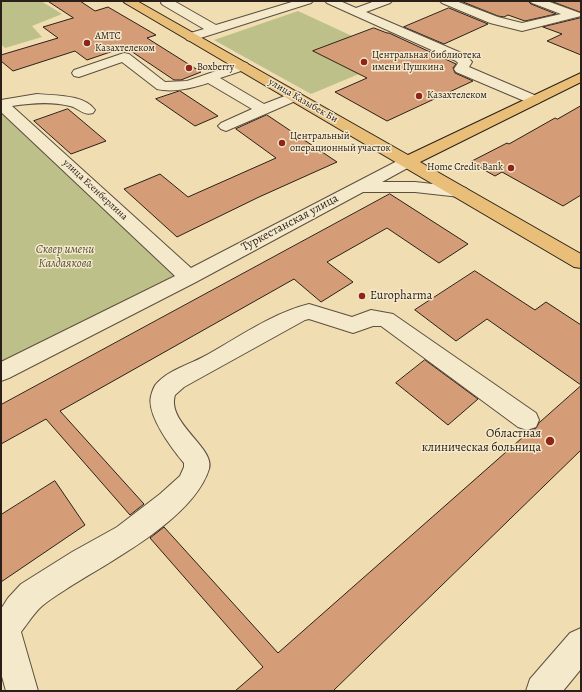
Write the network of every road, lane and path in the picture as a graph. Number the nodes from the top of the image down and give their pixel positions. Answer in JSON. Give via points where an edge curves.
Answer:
{"nodes":[{"id":1,"x":129,"y":1,"type":"edge"},
{"id":2,"x":168,"y":1,"type":"edge"},
{"id":3,"x":307,"y":1,"type":"edge"},
{"id":4,"x":331,"y":1,"type":"edge"},
{"id":5,"x":386,"y":1,"type":"edge"},
{"id":6,"x":446,"y":1,"type":"edge"},
{"id":7,"x":536,"y":1,"type":"edge"},
{"id":8,"x":356,"y":12,"type":"junction"},
{"id":9,"x":577,"y":15,"type":"edge"},
{"id":10,"x":215,"y":30,"type":"junction"},
{"id":11,"x":191,"y":37,"type":"junction"},
{"id":12,"x":242,"y":66,"type":"junction"},
{"id":13,"x":79,"y":73,"type":"dead end"},
{"id":14,"x":581,"y":77,"type":"edge"},
{"id":15,"x":210,"y":78,"type":"junction"},
{"id":16,"x":294,"y":96,"type":"junction"},
{"id":17,"x":534,"y":100,"type":"junction"},
{"id":18,"x":1,"y":104,"type":"edge"},
{"id":19,"x":88,"y":110,"type":"dead end"},
{"id":20,"x":264,"y":110,"type":"junction"},
{"id":21,"x":226,"y":126,"type":"dead end"},
{"id":22,"x":407,"y":162,"type":"junction"},
{"id":23,"x":360,"y":187,"type":"junction"},
{"id":24,"x":460,"y":192,"type":"junction"},
{"id":25,"x":581,"y":262,"type":"edge"},
{"id":26,"x":189,"y":277,"type":"junction"},
{"id":27,"x":1,"y":372,"type":"edge"},
{"id":28,"x":527,"y":420,"type":"dead end"},
{"id":29,"x":581,"y":644,"type":"edge"},
{"id":30,"x":548,"y":689,"type":"edge"},
{"id":31,"x":22,"y":691,"type":"edge"}],
"edges":[{"from":1,"to":11,"type":"main road","name":"улица Казыбек Би"},
{"from":2,"to":10,"type":"street","via":[[166,3]]},
{"from":3,"to":10,"type":"street"},
{"from":4,"to":8,"type":"street"},
{"from":5,"to":8,"type":"street"},
{"from":6,"to":9,"type":"street","via":[[494,20],[522,27]]},
{"from":7,"to":9,"type":"street"},
{"from":8,"to":17,"type":"street","via":[[461,58],[465,62],[461,70]]},
{"from":10,"to":11,"type":"street"},
{"from":11,"to":12,"type":"main road","name":"улица Казыбек Би"},
{"from":12,"to":15,"type":"street"},
{"from":12,"to":16,"type":"main road","name":"улица Казыбек Би"},
{"from":13,"to":15,"type":"street","via":[[124,57],[162,86],[189,86]]},
{"from":14,"to":17,"type":"main road","name":"Туркестанская улица"},
{"from":15,"to":20,"type":"street"},
{"from":16,"to":20,"type":"street"},
{"from":16,"to":22,"type":"main road","name":"улица Казыбек Би"},
{"from":17,"to":22,"type":"main road","name":"Туркестанская улица"},
{"from":18,"to":19,"type":"street","via":[[37,98],[74,102]]},
{"from":18,"to":26,"type":"street","name":"улица Есенберлина"},
{"from":20,"to":21,"type":"street"},
{"from":22,"to":23,"type":"street","name":"Туркестанская улица"},
{"from":22,"to":24,"type":"main road","name":"улица Казыбек Би"},
{"from":23,"to":24,"type":"street","via":[[415,187]]},
{"from":23,"to":26,"type":"street","name":"Туркестанская улица"},
{"from":24,"to":25,"type":"main road","name":"улица Казыбек Би"},
{"from":26,"to":27,"type":"street","name":"Туркестанская улица"},
{"from":28,"to":31,"type":"street","via":[[386,318],[371,318],[353,325],[309,311],[265,331],[176,381],[165,390],[162,398],[164,410],[174,433],[197,460],[189,484],[170,503],[127,536],[47,584],[19,609],[5,629]]},
{"from":29,"to":30,"type":"street"}]}
